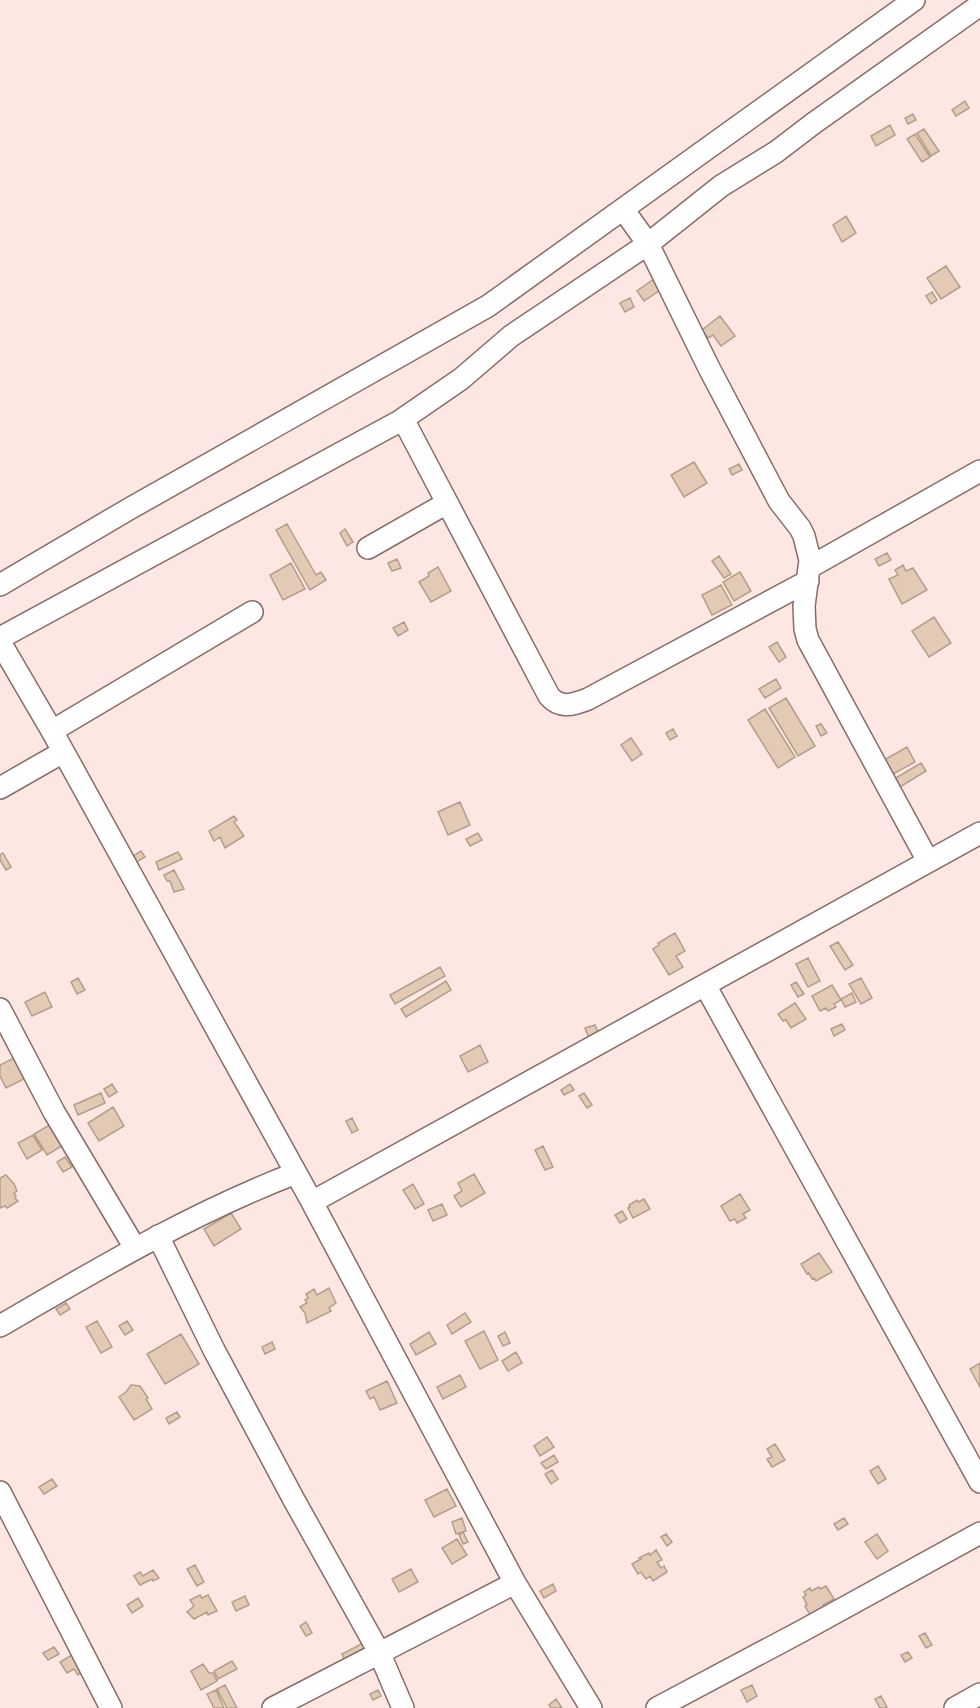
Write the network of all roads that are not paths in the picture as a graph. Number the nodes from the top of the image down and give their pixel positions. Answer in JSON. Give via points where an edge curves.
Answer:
{"nodes":[{"id":1,"x":914,"y":0,"type":"edge"},
{"id":2,"x":980,"y":5,"type":"edge"},
{"id":3,"x":623,"y":209,"type":"junction"},
{"id":4,"x":648,"y":244,"type":"junction"},
{"id":5,"x":403,"y":419,"type":"junction"},
{"id":6,"x":980,"y":471,"type":"edge"},
{"id":7,"x":447,"y":503,"type":"junction"},
{"id":8,"x":368,"y":548,"type":"dead end"},
{"id":9,"x":809,"y":574,"type":"junction"},
{"id":10,"x":0,"y":585,"type":"edge"},
{"id":11,"x":252,"y":612,"type":"dead end"},
{"id":12,"x":0,"y":640,"type":"edge"},
{"id":13,"x":52,"y":731,"type":"junction"},
{"id":14,"x":63,"y":752,"type":"junction"},
{"id":15,"x":0,"y":788,"type":"edge"},
{"id":16,"x":980,"y":833,"type":"edge"},
{"id":17,"x":928,"y":861,"type":"junction"},
{"id":18,"x":705,"y":985,"type":"junction"},
{"id":19,"x":0,"y":1009,"type":"edge"},
{"id":20,"x":296,"y":1173,"type":"junction"},
{"id":21,"x":312,"y":1202,"type":"junction"},
{"id":22,"x":158,"y":1236,"type":"junction"},
{"id":23,"x":135,"y":1248,"type":"junction"},
{"id":24,"x":0,"y":1326,"type":"edge"},
{"id":25,"x":980,"y":1482,"type":"edge"},
{"id":26,"x":0,"y":1492,"type":"edge"},
{"id":27,"x":980,"y":1533,"type":"edge"},
{"id":28,"x":515,"y":1582,"type":"junction"},
{"id":29,"x":379,"y":1652,"type":"junction"},
{"id":30,"x":980,"y":1694,"type":"edge"},
{"id":31,"x":111,"y":1708,"type":"edge"},
{"id":32,"x":273,"y":1708,"type":"edge"},
{"id":33,"x":403,"y":1708,"type":"edge"},
{"id":34,"x":591,"y":1708,"type":"edge"},
{"id":35,"x":657,"y":1708,"type":"edge"},
{"id":36,"x":955,"y":1708,"type":"edge"}],
"edges":[{"from":1,"to":3,"type":"street"},
{"from":2,"to":4,"type":"street","via":[[776,152],[721,186]]},
{"from":3,"to":4,"type":"street"},
{"from":3,"to":10,"type":"street","via":[[488,306]]},
{"from":4,"to":5,"type":"street","via":[[512,336],[461,379]]},
{"from":4,"to":9,"type":"street","via":[[776,496],[804,536]]},
{"from":5,"to":7,"type":"street"},
{"from":5,"to":12,"type":"street"},
{"from":6,"to":9,"type":"street"},
{"from":7,"to":8,"type":"street"},
{"from":7,"to":9,"type":"street","via":[[549,696],[558,704],[588,699]]},
{"from":9,"to":17,"type":"street","via":[[804,606],[808,640]]},
{"from":11,"to":13,"type":"street"},
{"from":12,"to":13,"type":"street"},
{"from":13,"to":14,"type":"street"},
{"from":14,"to":15,"type":"street"},
{"from":14,"to":20,"type":"street"},
{"from":16,"to":17,"type":"street"},
{"from":17,"to":18,"type":"street"},
{"from":18,"to":21,"type":"street"},
{"from":18,"to":25,"type":"street"},
{"from":19,"to":23,"type":"street","via":[[54,1112]]},
{"from":20,"to":21,"type":"street"},
{"from":20,"to":22,"type":"street"},
{"from":21,"to":28,"type":"street"},
{"from":22,"to":23,"type":"street"},
{"from":22,"to":29,"type":"street","via":[[214,1350]]},
{"from":23,"to":24,"type":"street"},
{"from":26,"to":31,"type":"street"},
{"from":27,"to":35,"type":"street"},
{"from":28,"to":29,"type":"street"},
{"from":28,"to":34,"type":"street"},
{"from":29,"to":32,"type":"street"},
{"from":29,"to":33,"type":"street"},
{"from":30,"to":36,"type":"street"}]}
